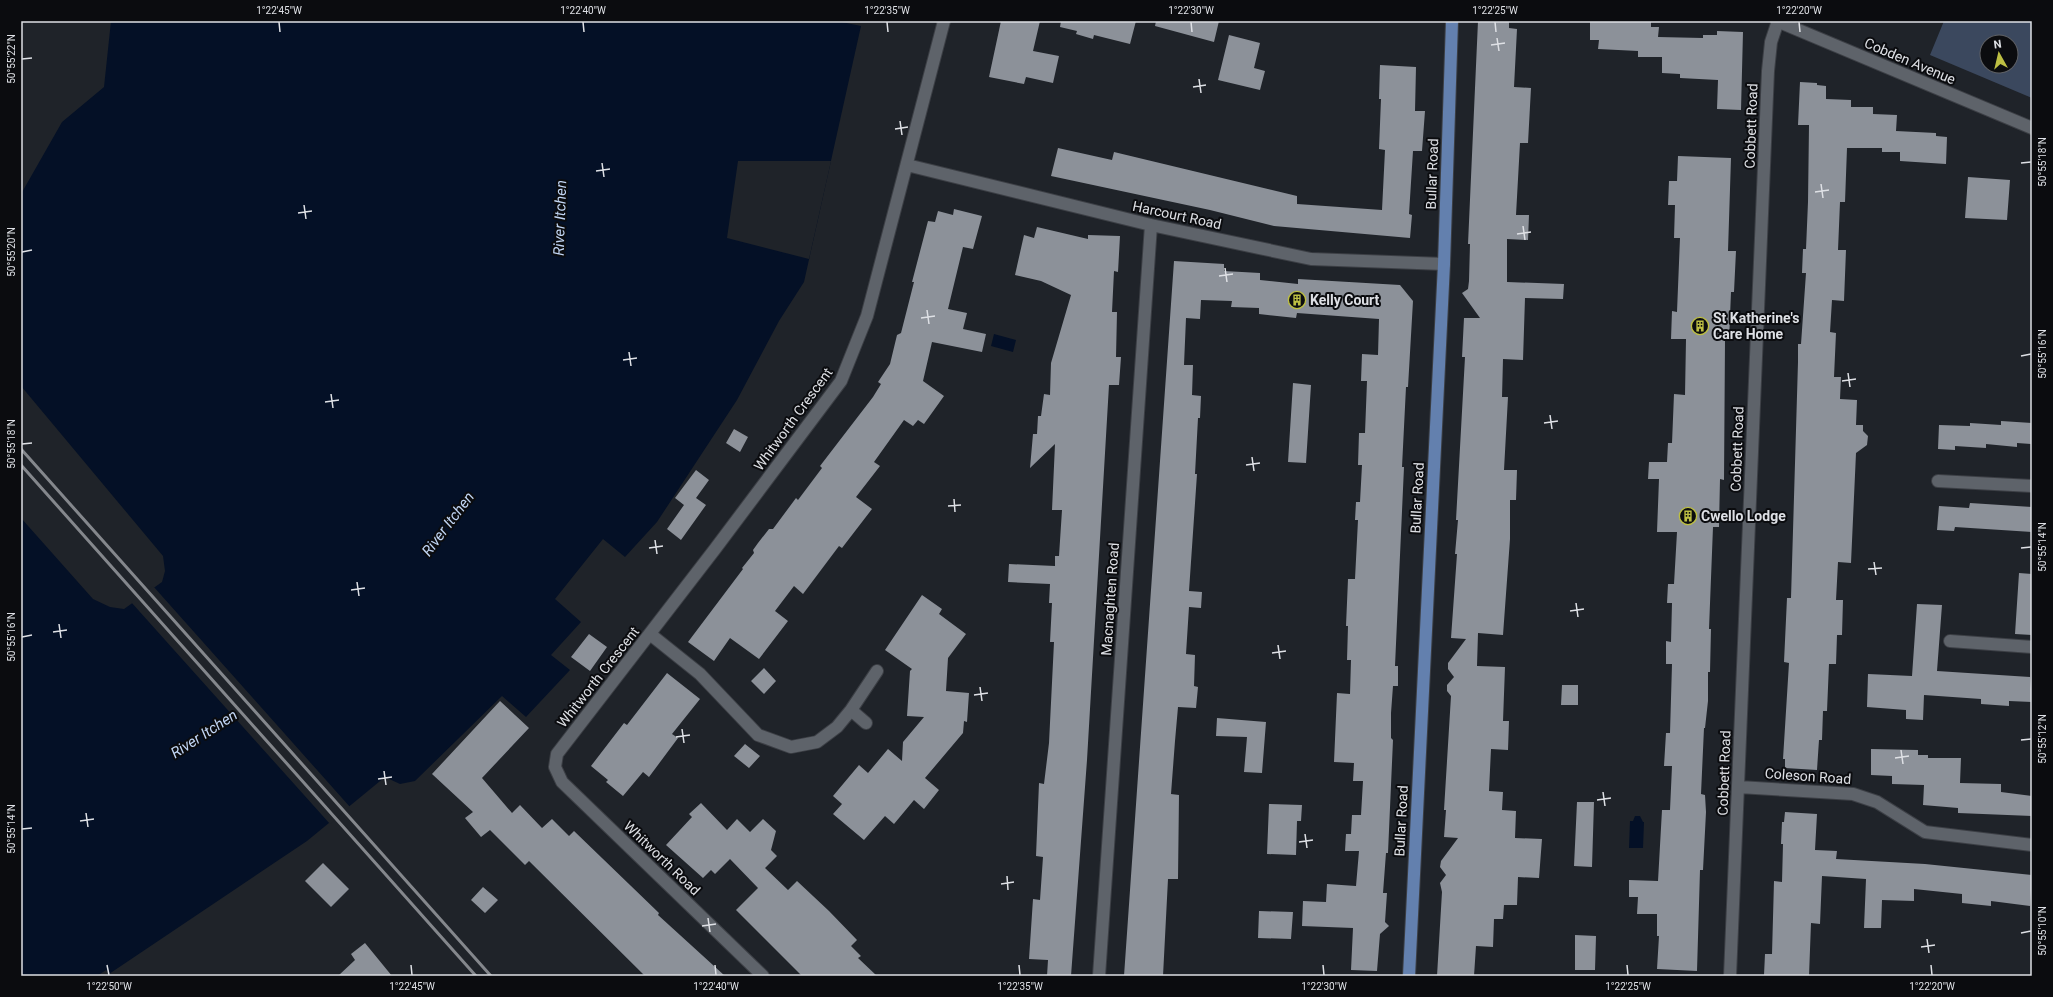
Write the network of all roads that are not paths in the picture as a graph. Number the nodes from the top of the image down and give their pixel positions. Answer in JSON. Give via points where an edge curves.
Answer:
{"nodes":[{"id":1,"x":944,"y":21,"type":"edge"},
{"id":2,"x":1452,"y":21,"type":"edge"},
{"id":3,"x":1778,"y":21,"type":"edge"},
{"id":4,"x":2032,"y":128,"type":"edge"},
{"id":5,"x":908,"y":165,"type":"junction"},
{"id":6,"x":1150,"y":225,"type":"junction"},
{"id":7,"x":1444,"y":264,"type":"junction"},
{"id":8,"x":1938,"y":481,"type":"dead end"},
{"id":9,"x":2032,"y":486,"type":"edge"},
{"id":10,"x":650,"y":634,"type":"junction"},
{"id":11,"x":1950,"y":641,"type":"dead end"},
{"id":12,"x":2032,"y":647,"type":"edge"},
{"id":13,"x":877,"y":671,"type":"dead end"},
{"id":14,"x":851,"y":710,"type":"junction"},
{"id":15,"x":866,"y":723,"type":"dead end"},
{"id":16,"x":557,"y":754,"type":"joint"},
{"id":17,"x":1739,"y":787,"type":"junction"},
{"id":18,"x":2032,"y":846,"type":"edge"},
{"id":19,"x":763,"y":976,"type":"edge"},
{"id":20,"x":1099,"y":976,"type":"edge"},
{"id":21,"x":1409,"y":976,"type":"edge"},
{"id":22,"x":1730,"y":976,"type":"edge"}],
"edges":[{"from":1,"to":5,"type":"street","name":"Whitworth Crescent"},
{"from":2,"to":7,"type":"main road","name":"Bullar Road"},
{"from":3,"to":4,"type":"street","name":"Cobden Avenue"},
{"from":3,"to":17,"type":"street","name":"Cobbett Road","via":[[1771,42],[1767,79]]},
{"from":5,"to":6,"type":"street","name":"Harcourt Road"},
{"from":5,"to":10,"type":"street","name":"Whitworth Crescent","via":[[867,316],[841,380]]},
{"from":6,"to":7,"type":"street","name":"Harcourt Road","via":[[1311,259]]},
{"from":6,"to":20,"type":"street","name":"Macnaghten Road"},
{"from":7,"to":21,"type":"main road","name":"Bullar Road"},
{"from":8,"to":9,"type":"street"},
{"from":10,"to":14,"type":"street","via":[[700,674],[758,735],[791,747],[817,742],[837,727]]},
{"from":10,"to":16,"type":"street","name":"Whitworth Crescent"},
{"from":11,"to":12,"type":"street"},
{"from":13,"to":14,"type":"street"},
{"from":14,"to":15,"type":"street"},
{"from":16,"to":19,"type":"street","name":"Whitworth Road","via":[[555,767],[562,782]]},
{"from":17,"to":18,"type":"street","name":"Coleson Road","via":[[1853,794],[1877,802],[1925,832]]},
{"from":17,"to":22,"type":"street","name":"Cobbett Road"}]}
